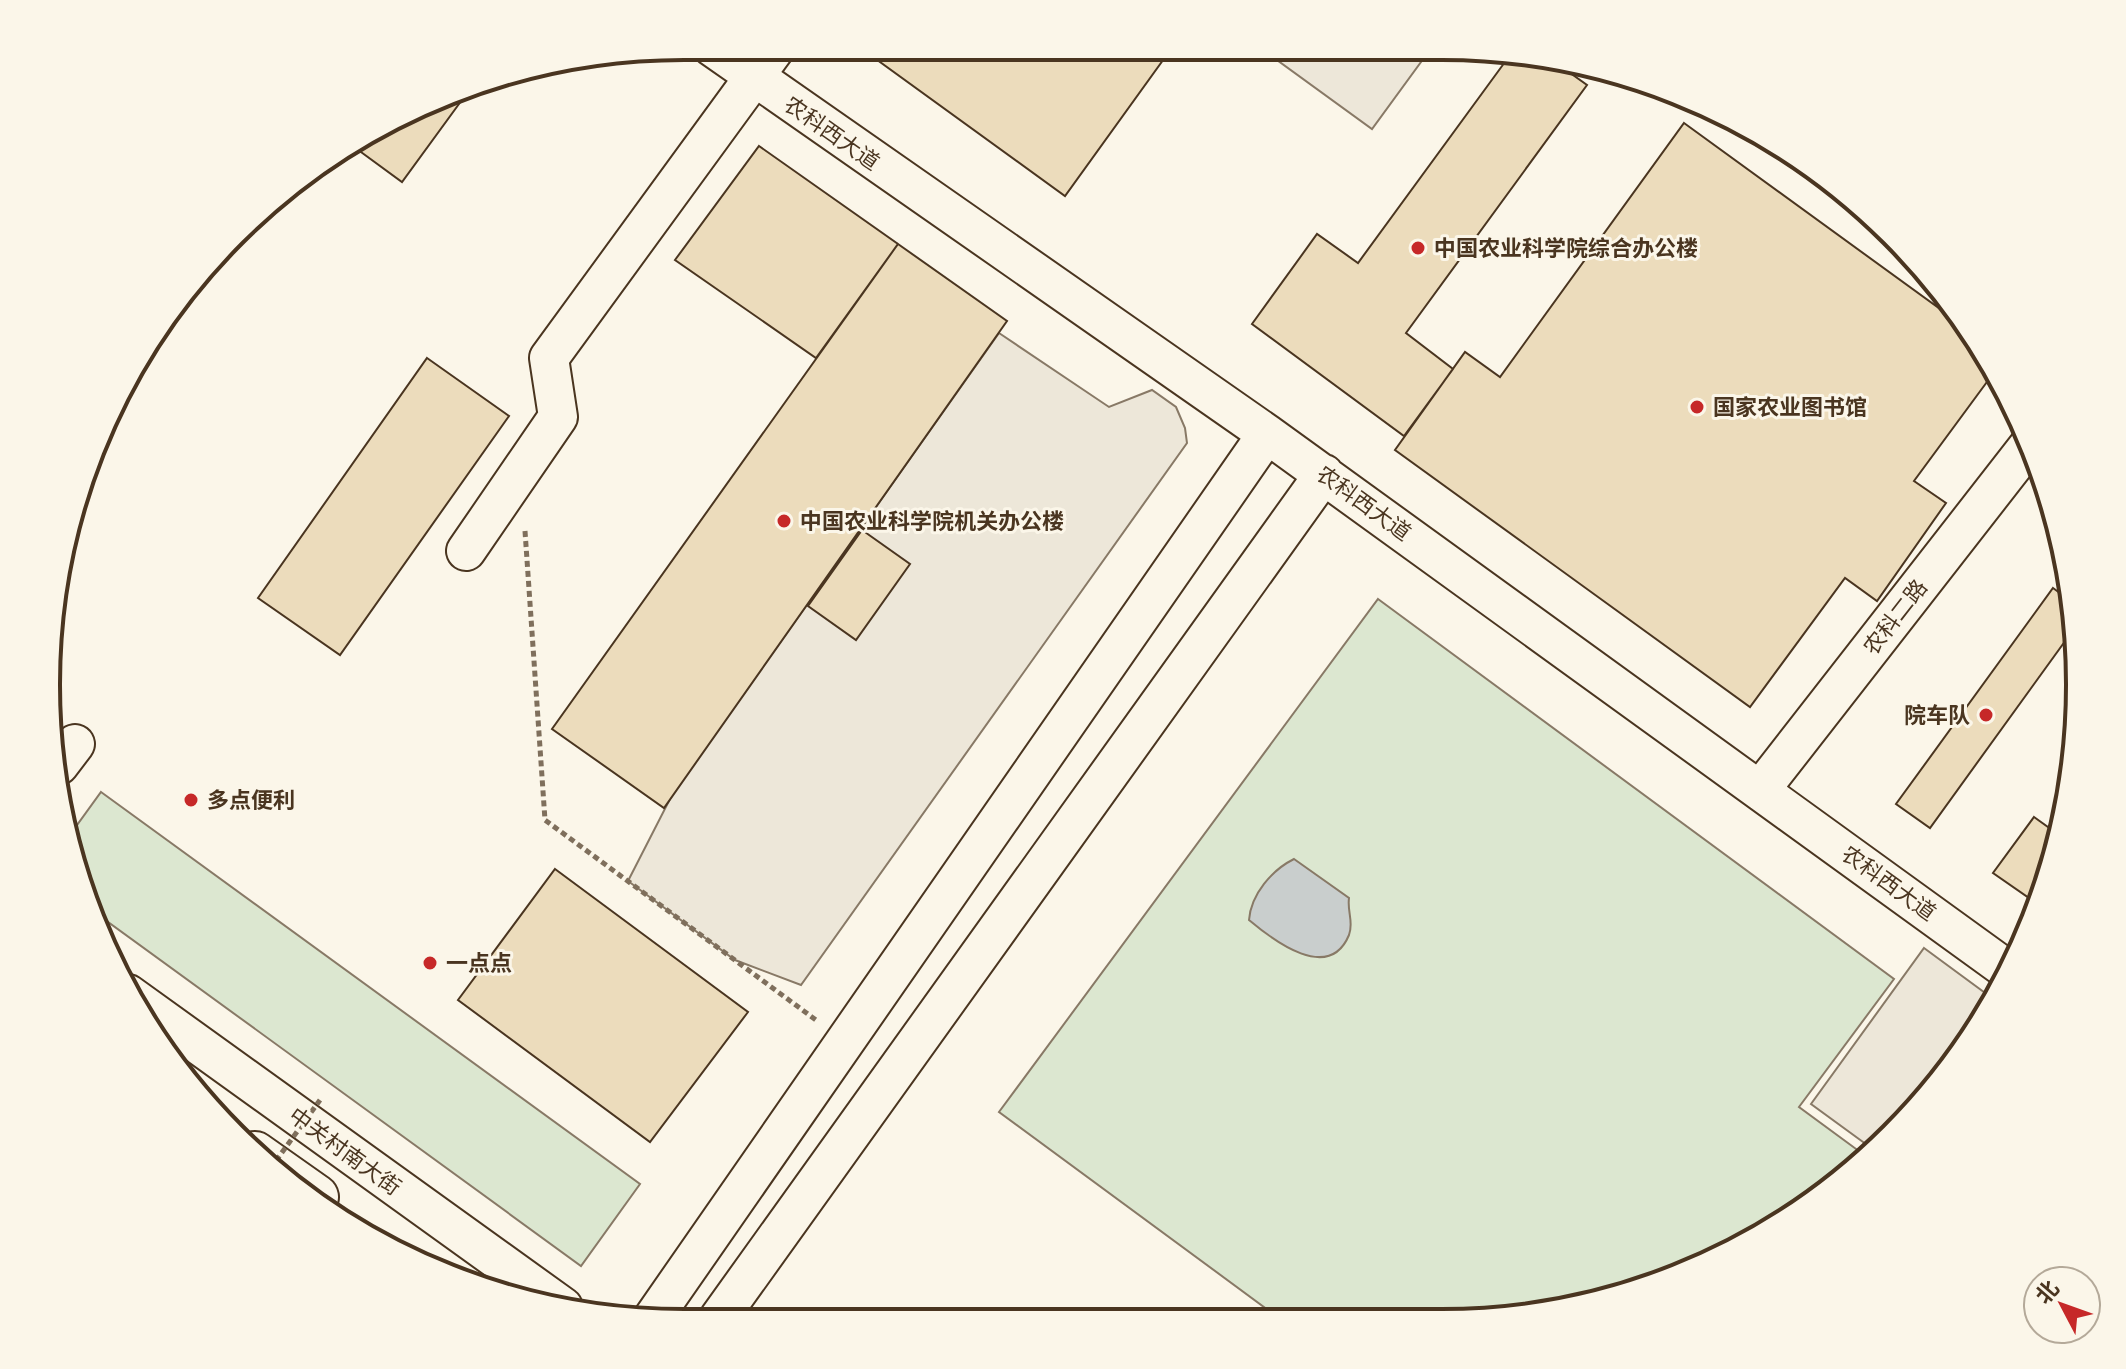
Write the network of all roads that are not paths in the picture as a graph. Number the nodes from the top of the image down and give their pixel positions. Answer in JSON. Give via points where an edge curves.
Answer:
{"nodes":[{"id":1,"x":729,"y":60,"type":"edge"},
{"id":2,"x":766,"y":60,"type":"edge"},
{"id":3,"x":752,"y":78,"type":"junction"},
{"id":4,"x":1267,"y":434,"type":"junction"},
{"id":5,"x":2022,"y":455,"type":"edge"},
{"id":6,"x":1324,"y":474,"type":"junction"},
{"id":7,"x":466,"y":551,"type":"dead end"},
{"id":8,"x":1761,"y":789,"type":"junction"},
{"id":9,"x":2000,"y":964,"type":"edge"},
{"id":10,"x":153,"y":1012,"type":"edge"},
{"id":11,"x":543,"y":1292,"type":"edge"},
{"id":12,"x":660,"y":1308,"type":"edge"},
{"id":13,"x":725,"y":1309,"type":"edge"}],
"edges":[{"from":1,"to":3,"type":"street","name":"农科西大道"},
{"from":2,"to":3,"type":"street"},
{"from":3,"to":4,"type":"street","name":"农科西大道"},
{"from":3,"to":7,"type":"street","via":[[549,358],[558,417]]},
{"from":4,"to":6,"type":"street","name":"农科西大道"},
{"from":4,"to":12,"type":"street"},
{"from":5,"to":8,"type":"street","name":"农科二路"},
{"from":6,"to":8,"type":"street","name":"农科西大道"},
{"from":6,"to":13,"type":"street"},
{"from":8,"to":9,"type":"street","name":"农科西大道"},
{"from":10,"to":11,"type":"street","name":"中关村南大街"}]}
